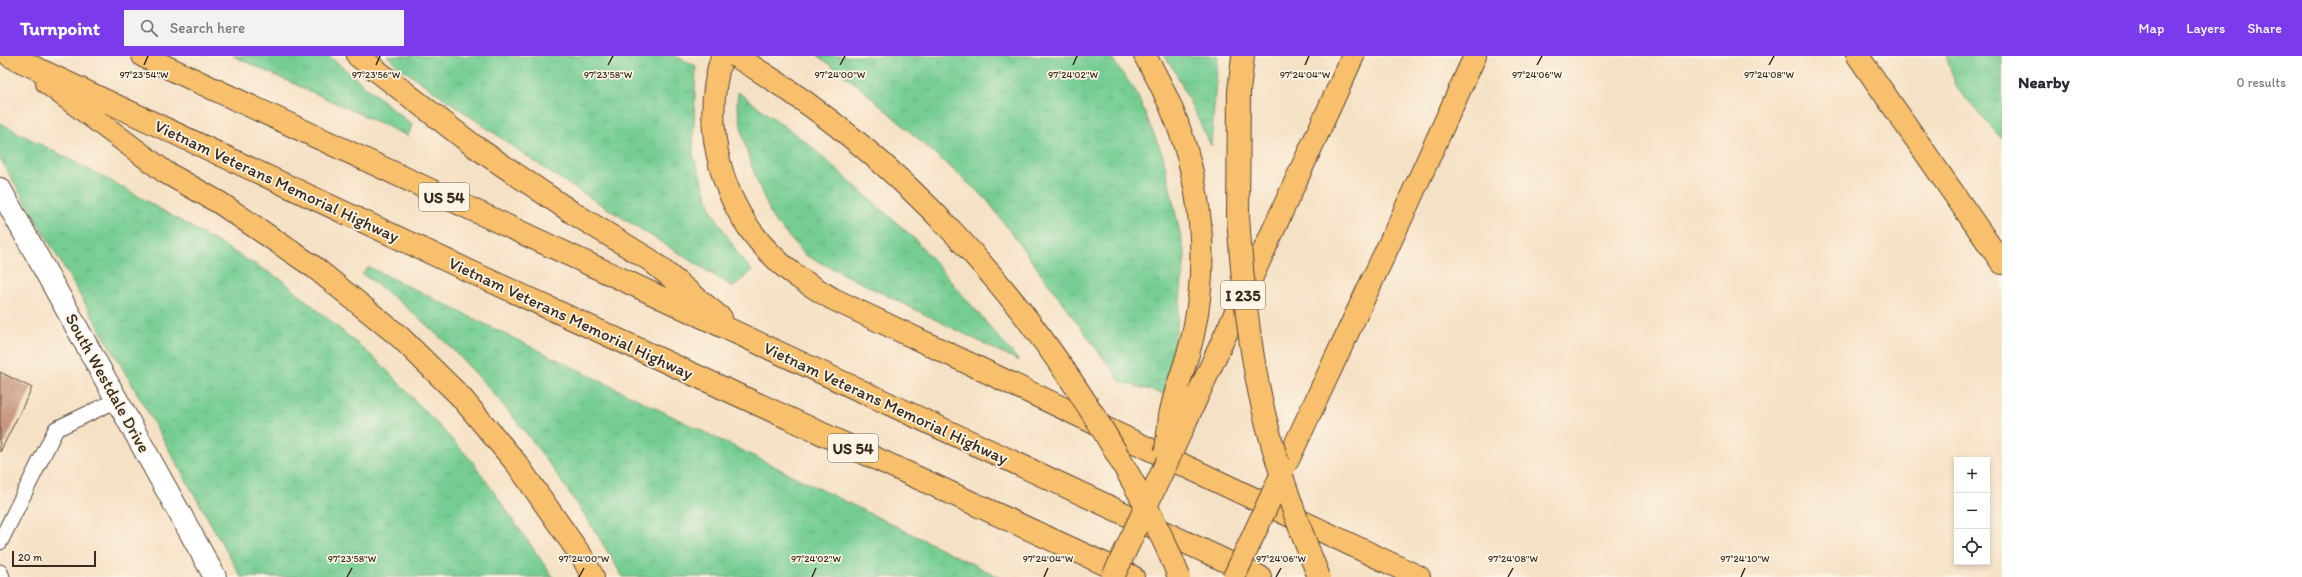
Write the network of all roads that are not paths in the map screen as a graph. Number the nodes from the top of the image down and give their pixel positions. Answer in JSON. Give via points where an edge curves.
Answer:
{"nodes":[{"id":1,"x":10,"y":56,"type":"edge"},
{"id":2,"x":143,"y":56,"type":"edge"},
{"id":3,"x":358,"y":56,"type":"edge"},
{"id":4,"x":722,"y":56,"type":"edge"},
{"id":5,"x":735,"y":56,"type":"edge"},
{"id":6,"x":1145,"y":56,"type":"edge"},
{"id":7,"x":1243,"y":56,"type":"edge"},
{"id":8,"x":1353,"y":56,"type":"edge"},
{"id":9,"x":1474,"y":58,"type":"edge"},
{"id":10,"x":1860,"y":60,"type":"edge"},
{"id":11,"x":0,"y":189,"type":"edge"},
{"id":12,"x":2002,"y":264,"type":"edge"},
{"id":13,"x":745,"y":338,"type":"junction"},
{"id":14,"x":117,"y":400,"type":"junction"},
{"id":15,"x":1177,"y":420,"type":"junction"},
{"id":16,"x":0,"y":542,"type":"edge"},
{"id":17,"x":0,"y":572,"type":"edge"},
{"id":18,"x":2,"y":577,"type":"edge"},
{"id":19,"x":215,"y":577,"type":"edge"},
{"id":20,"x":593,"y":577,"type":"edge"},
{"id":21,"x":1113,"y":577,"type":"edge"},
{"id":22,"x":1133,"y":577,"type":"edge"},
{"id":23,"x":1179,"y":577,"type":"edge"},
{"id":24,"x":1234,"y":577,"type":"edge"},
{"id":25,"x":1260,"y":577,"type":"edge"},
{"id":26,"x":1319,"y":577,"type":"edge"},
{"id":27,"x":1419,"y":577,"type":"edge"}],
"edges":[{"from":1,"to":20,"type":"highway","via":[[165,172],[220,204],[314,267],[400,337],[460,396],[517,464],[584,560]]},
{"from":1,"to":22,"type":"highway","name":"Vietnam Veterans Memorial Highway","number":"US 54"},
{"from":2,"to":13,"type":"highway","name":"Vietnam Veterans Memorial Highway","number":"US 54"},
{"from":3,"to":13,"type":"highway","via":[[474,146],[573,213],[650,260]]},
{"from":4,"to":27,"type":"highway","via":[[713,102],[714,139],[724,181],[740,215],[759,241],[776,260],[796,276],[833,299]]},
{"from":5,"to":23,"type":"highway","bridge":true,"via":[[824,117],[872,155],[954,234],[1005,291],[1078,389],[1133,481]]},
{"from":6,"to":15,"type":"highway","via":[[1163,86],[1188,151],[1200,219],[1200,287],[1193,334],[1173,398]]},
{"from":7,"to":26,"type":"highway","bridge":true,"via":[[1239,99],[1238,216],[1247,323],[1272,442],[1286,491]]},
{"from":8,"to":15,"type":"highway","number":"I 235"},
{"from":9,"to":24,"type":"highway","bridge":true},
{"from":10,"to":12,"type":"highway"},
{"from":11,"to":14,"type":"street","name":"South Westdale Drive"},
{"from":13,"to":25,"type":"highway","name":"Vietnam Veterans Memorial Highway","number":"US 54"},
{"from":14,"to":16,"type":"lane","via":[[56,428]]},
{"from":14,"to":19,"type":"street","name":"South Westdale Drive"},
{"from":15,"to":21,"type":"highway","number":"I 235","bridge":true,"via":[[1164,469]]},
{"from":17,"to":18,"type":"lane"}]}
